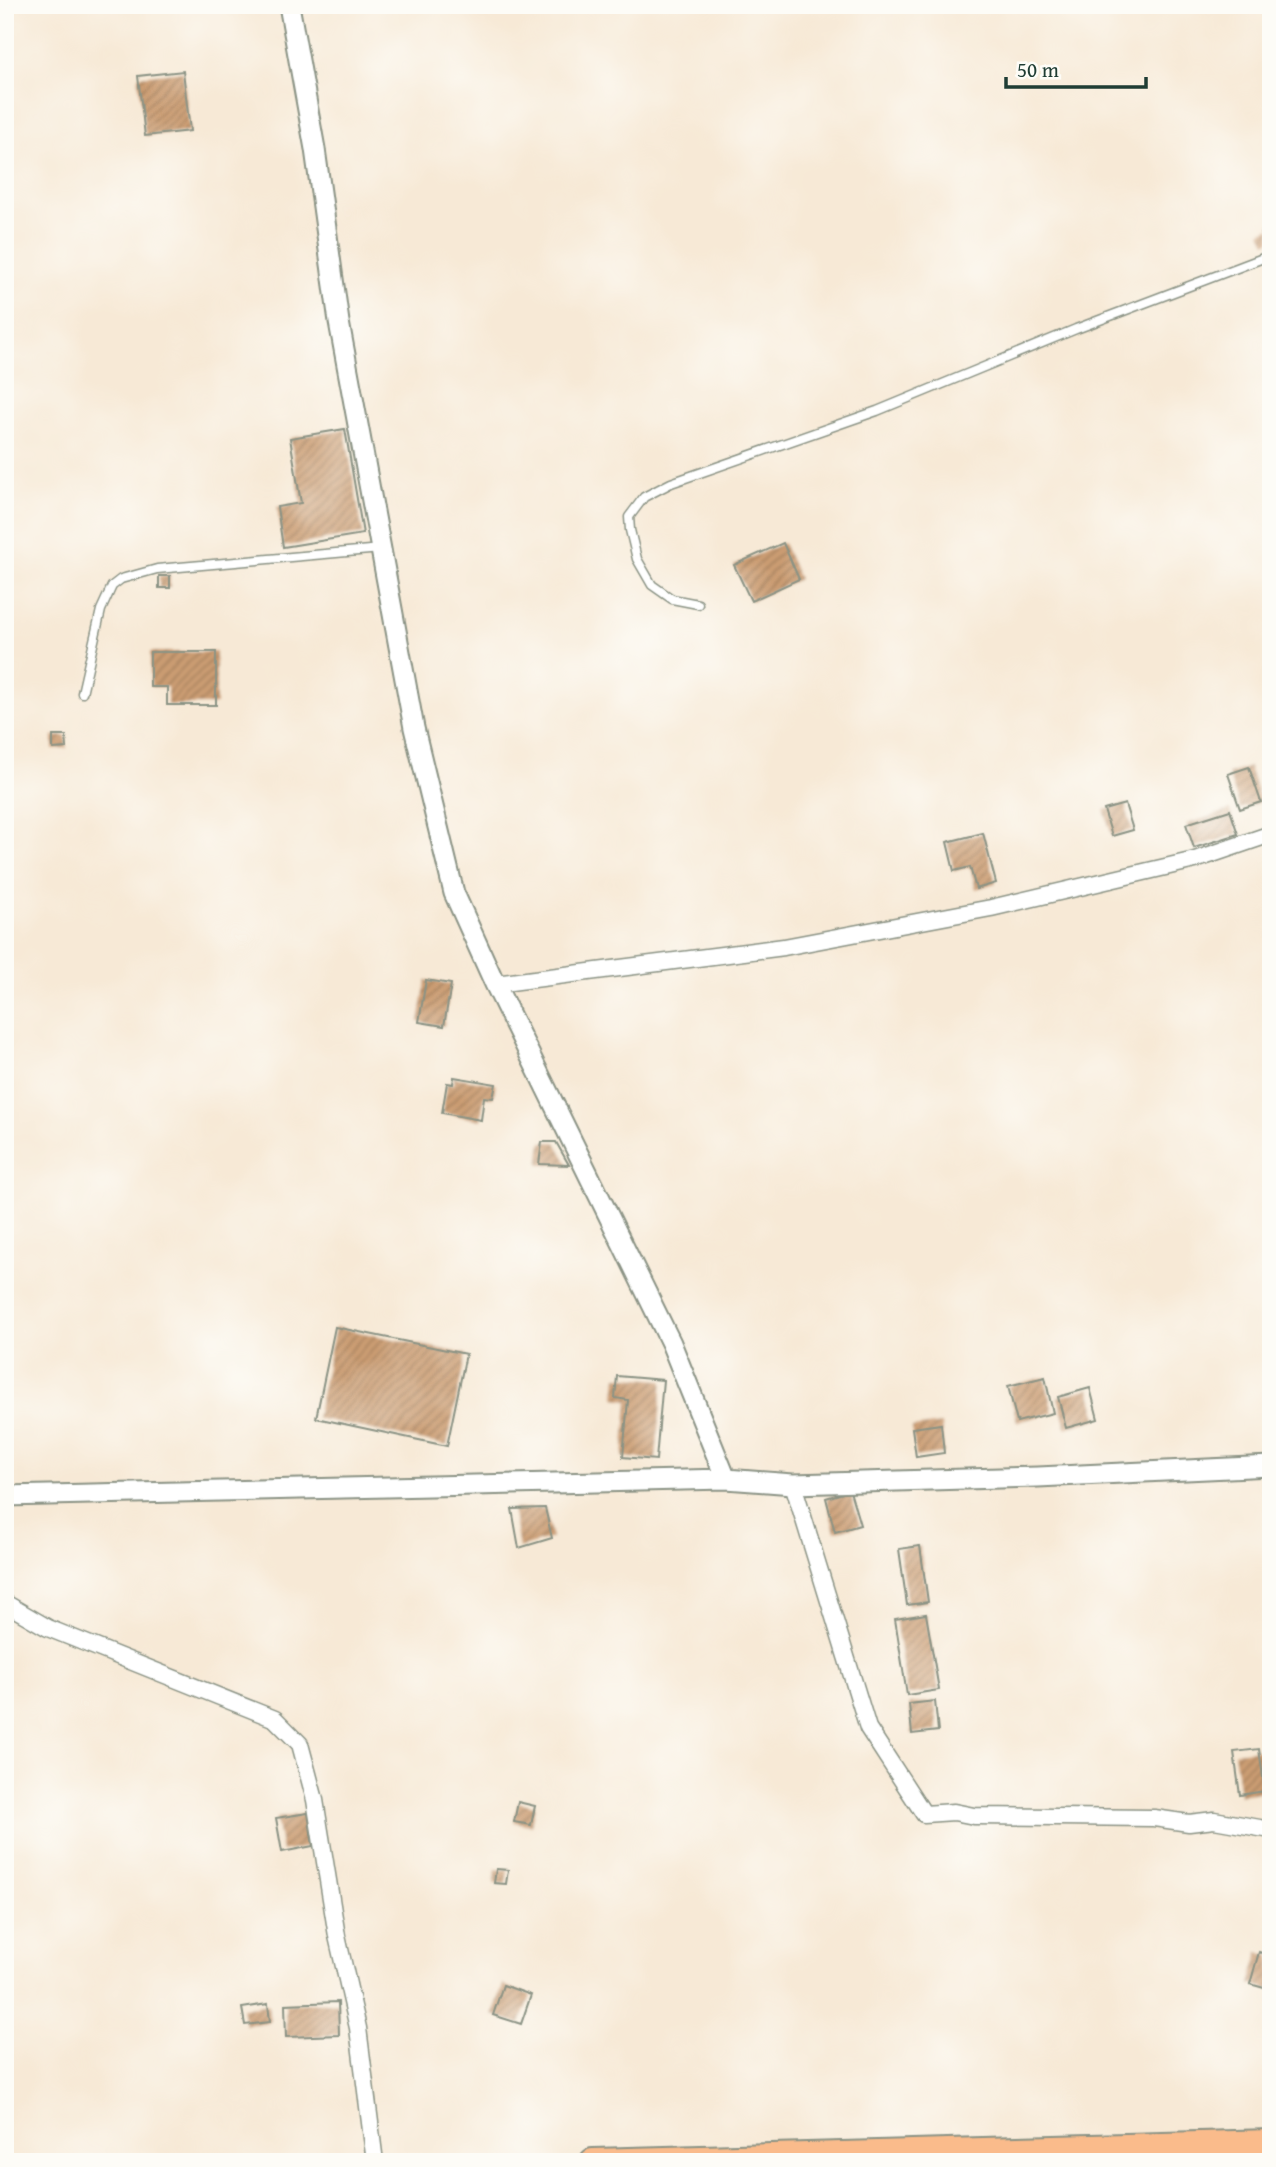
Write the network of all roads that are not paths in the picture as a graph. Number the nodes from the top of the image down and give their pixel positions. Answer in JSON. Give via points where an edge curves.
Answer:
{"nodes":[{"id":1,"x":289,"y":5,"type":"edge"},
{"id":2,"x":1271,"y":255,"type":"edge"},
{"id":3,"x":381,"y":549,"type":"junction"},
{"id":4,"x":698,"y":604,"type":"dead end"},
{"id":5,"x":82,"y":693,"type":"dead end"},
{"id":6,"x":1271,"y":834,"type":"edge"},
{"id":7,"x":495,"y":984,"type":"junction"},
{"id":8,"x":1271,"y":1466,"type":"edge"},
{"id":9,"x":726,"y":1479,"type":"junction"},
{"id":10,"x":793,"y":1485,"type":"junction"},
{"id":11,"x":5,"y":1496,"type":"edge"},
{"id":12,"x":5,"y":1602,"type":"edge"},
{"id":13,"x":1271,"y":1829,"type":"edge"},
{"id":14,"x":1271,"y":2143,"type":"edge"},
{"id":15,"x":375,"y":2162,"type":"edge"},
{"id":16,"x":593,"y":2162,"type":"edge"}],
"edges":[{"from":1,"to":3,"type":"street","via":[[339,322]]},
{"from":2,"to":4,"type":"lane","via":[[877,411],[671,483],[644,497],[629,517],[637,559],[652,585],[672,599]]},
{"from":3,"to":5,"type":"lane","via":[[157,569],[121,579],[112,586],[101,610]]},
{"from":3,"to":7,"type":"street","via":[[414,728],[454,893]]},
{"from":6,"to":7,"type":"street","via":[[1195,860],[992,908],[784,947]]},
{"from":7,"to":9,"type":"street","via":[[671,1343]]},
{"from":8,"to":10,"type":"street"},
{"from":9,"to":10,"type":"street"},
{"from":9,"to":11,"type":"street"},
{"from":10,"to":13,"type":"street","via":[[869,1728],[924,1814],[1154,1818],[1189,1823],[1214,1820]]},
{"from":12,"to":15,"type":"street","via":[[48,1628],[275,1719],[300,1744],[358,2028]]},
{"from":14,"to":16,"type":"highway"}]}
